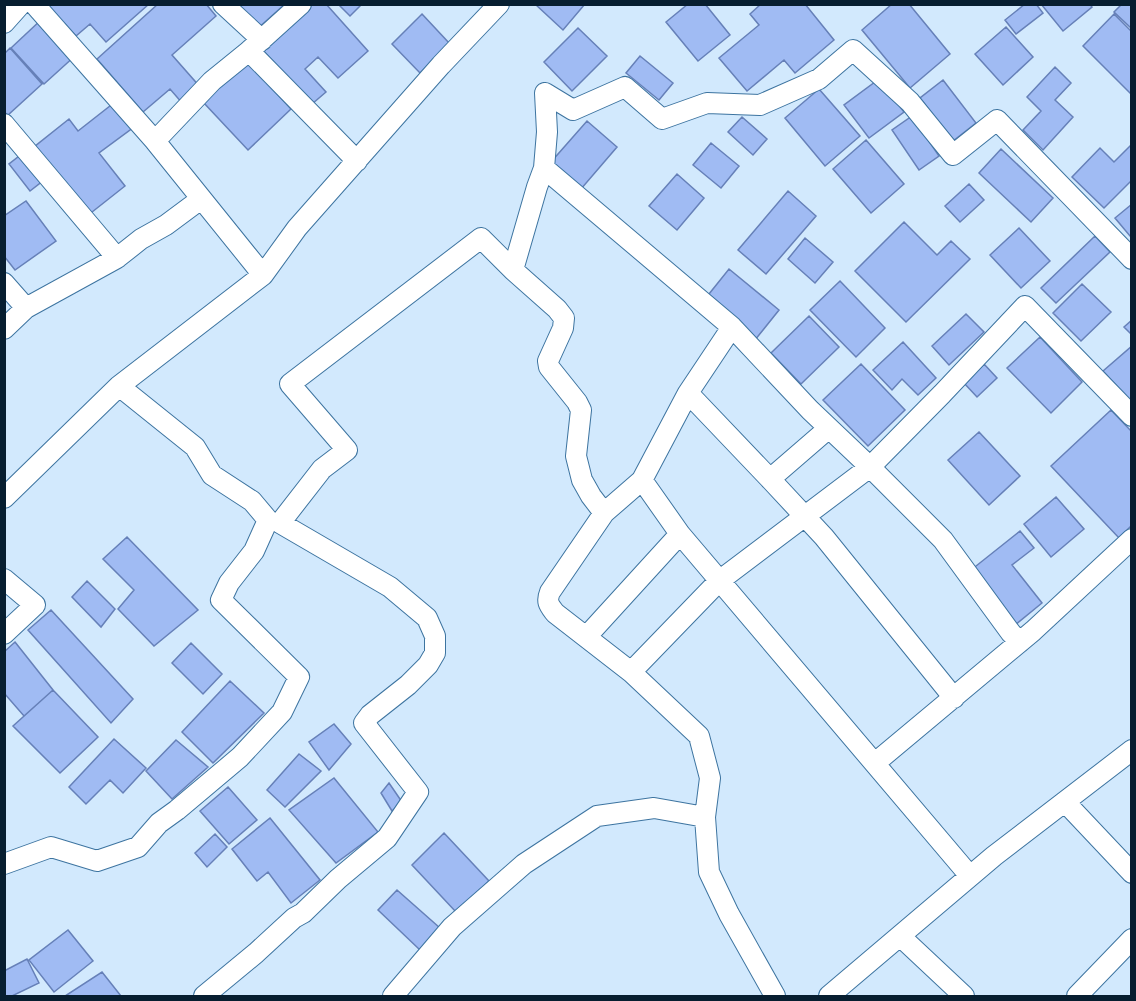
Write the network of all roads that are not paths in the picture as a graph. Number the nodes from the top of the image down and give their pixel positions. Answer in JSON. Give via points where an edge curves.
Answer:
{"nodes":[{"id":1,"x":21,"y":4,"type":"edge"},
{"id":2,"x":34,"y":4,"type":"edge"},
{"id":3,"x":224,"y":4,"type":"edge"},
{"id":4,"x":301,"y":4,"type":"edge"},
{"id":5,"x":499,"y":4,"type":"edge"},
{"id":6,"x":4,"y":23,"type":"edge"},
{"id":7,"x":255,"y":46,"type":"junction"},
{"id":8,"x":4,"y":124,"type":"edge"},
{"id":9,"x":154,"y":141,"type":"junction"},
{"id":10,"x":357,"y":161,"type":"junction"},
{"id":11,"x":544,"y":168,"type":"junction"},
{"id":12,"x":201,"y":199,"type":"junction"},
{"id":13,"x":117,"y":258,"type":"junction"},
{"id":14,"x":1131,"y":259,"type":"edge"},
{"id":15,"x":513,"y":270,"type":"junction"},
{"id":16,"x":263,"y":275,"type":"junction"},
{"id":17,"x":4,"y":283,"type":"edge"},
{"id":18,"x":26,"y":308,"type":"junction"},
{"id":19,"x":732,"y":327,"type":"junction"},
{"id":20,"x":4,"y":329,"type":"edge"},
{"id":21,"x":119,"y":386,"type":"junction"},
{"id":22,"x":688,"y":393,"type":"junction"},
{"id":23,"x":1131,"y":416,"type":"edge"},
{"id":24,"x":829,"y":428,"type":"junction"},
{"id":25,"x":870,"y":466,"type":"junction"},
{"id":26,"x":770,"y":479,"type":"junction"},
{"id":27,"x":642,"y":480,"type":"junction"},
{"id":28,"x":4,"y":498,"type":"edge"},
{"id":29,"x":604,"y":513,"type":"junction"},
{"id":30,"x":804,"y":516,"type":"junction"},
{"id":31,"x":680,"y":534,"type":"junction"},
{"id":32,"x":1131,"y":539,"type":"edge"},
{"id":33,"x":4,"y":579,"type":"edge"},
{"id":34,"x":719,"y":581,"type":"junction"},
{"id":35,"x":4,"y":634,"type":"edge"},
{"id":36,"x":587,"y":636,"type":"junction"},
{"id":37,"x":1020,"y":642,"type":"junction"},
{"id":38,"x":631,"y":672,"type":"junction"},
{"id":39,"x":954,"y":698,"type":"junction"},
{"id":40,"x":1131,"y":750,"type":"edge"},
{"id":41,"x":875,"y":763,"type":"junction"},
{"id":42,"x":1065,"y":802,"type":"junction"},
{"id":43,"x":705,"y":817,"type":"junction"},
{"id":44,"x":4,"y":864,"type":"edge"},
{"id":45,"x":1131,"y":873,"type":"edge"},
{"id":46,"x":970,"y":876,"type":"junction"},
{"id":47,"x":900,"y":936,"type":"junction"},
{"id":48,"x":1131,"y":939,"type":"edge"},
{"id":49,"x":204,"y":996,"type":"edge"},
{"id":50,"x":393,"y":996,"type":"edge"},
{"id":51,"x":775,"y":996,"type":"edge"},
{"id":52,"x":830,"y":996,"type":"edge"},
{"id":53,"x":964,"y":996,"type":"edge"},
{"id":54,"x":1077,"y":996,"type":"edge"}],
"edges":[{"from":1,"to":6,"type":"street"},
{"from":2,"to":9,"type":"street"},
{"from":3,"to":7,"type":"street"},
{"from":4,"to":7,"type":"street"},
{"from":5,"to":10,"type":"street"},
{"from":7,"to":9,"type":"street","via":[[212,81]]},
{"from":7,"to":10,"type":"street"},
{"from":8,"to":13,"type":"street"},
{"from":9,"to":12,"type":"street"},
{"from":10,"to":16,"type":"street","via":[[297,228]]},
{"from":11,"to":14,"type":"street","via":[[548,132],[545,93],[573,110],[625,87],[662,119],[707,103],[760,105],[819,78],[854,50],[910,102],[953,154],[997,120]]},
{"from":11,"to":15,"type":"street"},
{"from":11,"to":19,"type":"street"},
{"from":12,"to":13,"type":"street"},
{"from":12,"to":16,"type":"street"},
{"from":13,"to":18,"type":"street"},
{"from":15,"to":29,"type":"street","via":[[564,318],[549,367],[581,410],[576,456],[582,480]]},
{"from":15,"to":49,"type":"street","via":[[481,238],[291,384],[347,450],[322,469],[280,523],[390,587],[427,618],[435,636],[435,653],[428,665],[364,723],[418,792],[387,838]]},
{"from":16,"to":21,"type":"street"},
{"from":17,"to":18,"type":"street"},
{"from":18,"to":20,"type":"street"},
{"from":19,"to":22,"type":"street"},
{"from":19,"to":24,"type":"street"},
{"from":21,"to":28,"type":"street"},
{"from":21,"to":44,"type":"street","via":[[195,447],[212,475],[252,501],[268,519],[254,551],[220,600],[298,677],[282,712],[240,758],[159,823],[138,847],[97,861],[51,848]]},
{"from":22,"to":26,"type":"street"},
{"from":22,"to":27,"type":"street"},
{"from":23,"to":25,"type":"street","via":[[1025,306]]},
{"from":24,"to":25,"type":"street"},
{"from":24,"to":26,"type":"street"},
{"from":25,"to":30,"type":"street"},
{"from":25,"to":37,"type":"street","via":[[943,540]]},
{"from":26,"to":30,"type":"street"},
{"from":27,"to":29,"type":"street"},
{"from":27,"to":31,"type":"street"},
{"from":29,"to":36,"type":"street","via":[[548,599],[555,613]]},
{"from":30,"to":34,"type":"street"},
{"from":30,"to":39,"type":"street"},
{"from":31,"to":34,"type":"street"},
{"from":31,"to":36,"type":"street"},
{"from":32,"to":37,"type":"street"},
{"from":33,"to":35,"type":"street","via":[[35,605]]},
{"from":34,"to":38,"type":"street"},
{"from":34,"to":41,"type":"street"},
{"from":36,"to":38,"type":"street"},
{"from":37,"to":39,"type":"street"},
{"from":38,"to":43,"type":"street","via":[[699,736],[710,778]]},
{"from":39,"to":41,"type":"street"},
{"from":40,"to":42,"type":"street"},
{"from":41,"to":46,"type":"street"},
{"from":42,"to":45,"type":"street"},
{"from":42,"to":46,"type":"street"},
{"from":43,"to":50,"type":"street","via":[[654,808],[597,816],[524,864],[452,927]]},
{"from":43,"to":51,"type":"street","via":[[710,872]]},
{"from":46,"to":47,"type":"street"},
{"from":47,"to":52,"type":"street"},
{"from":47,"to":53,"type":"street"},
{"from":48,"to":54,"type":"street"}]}
